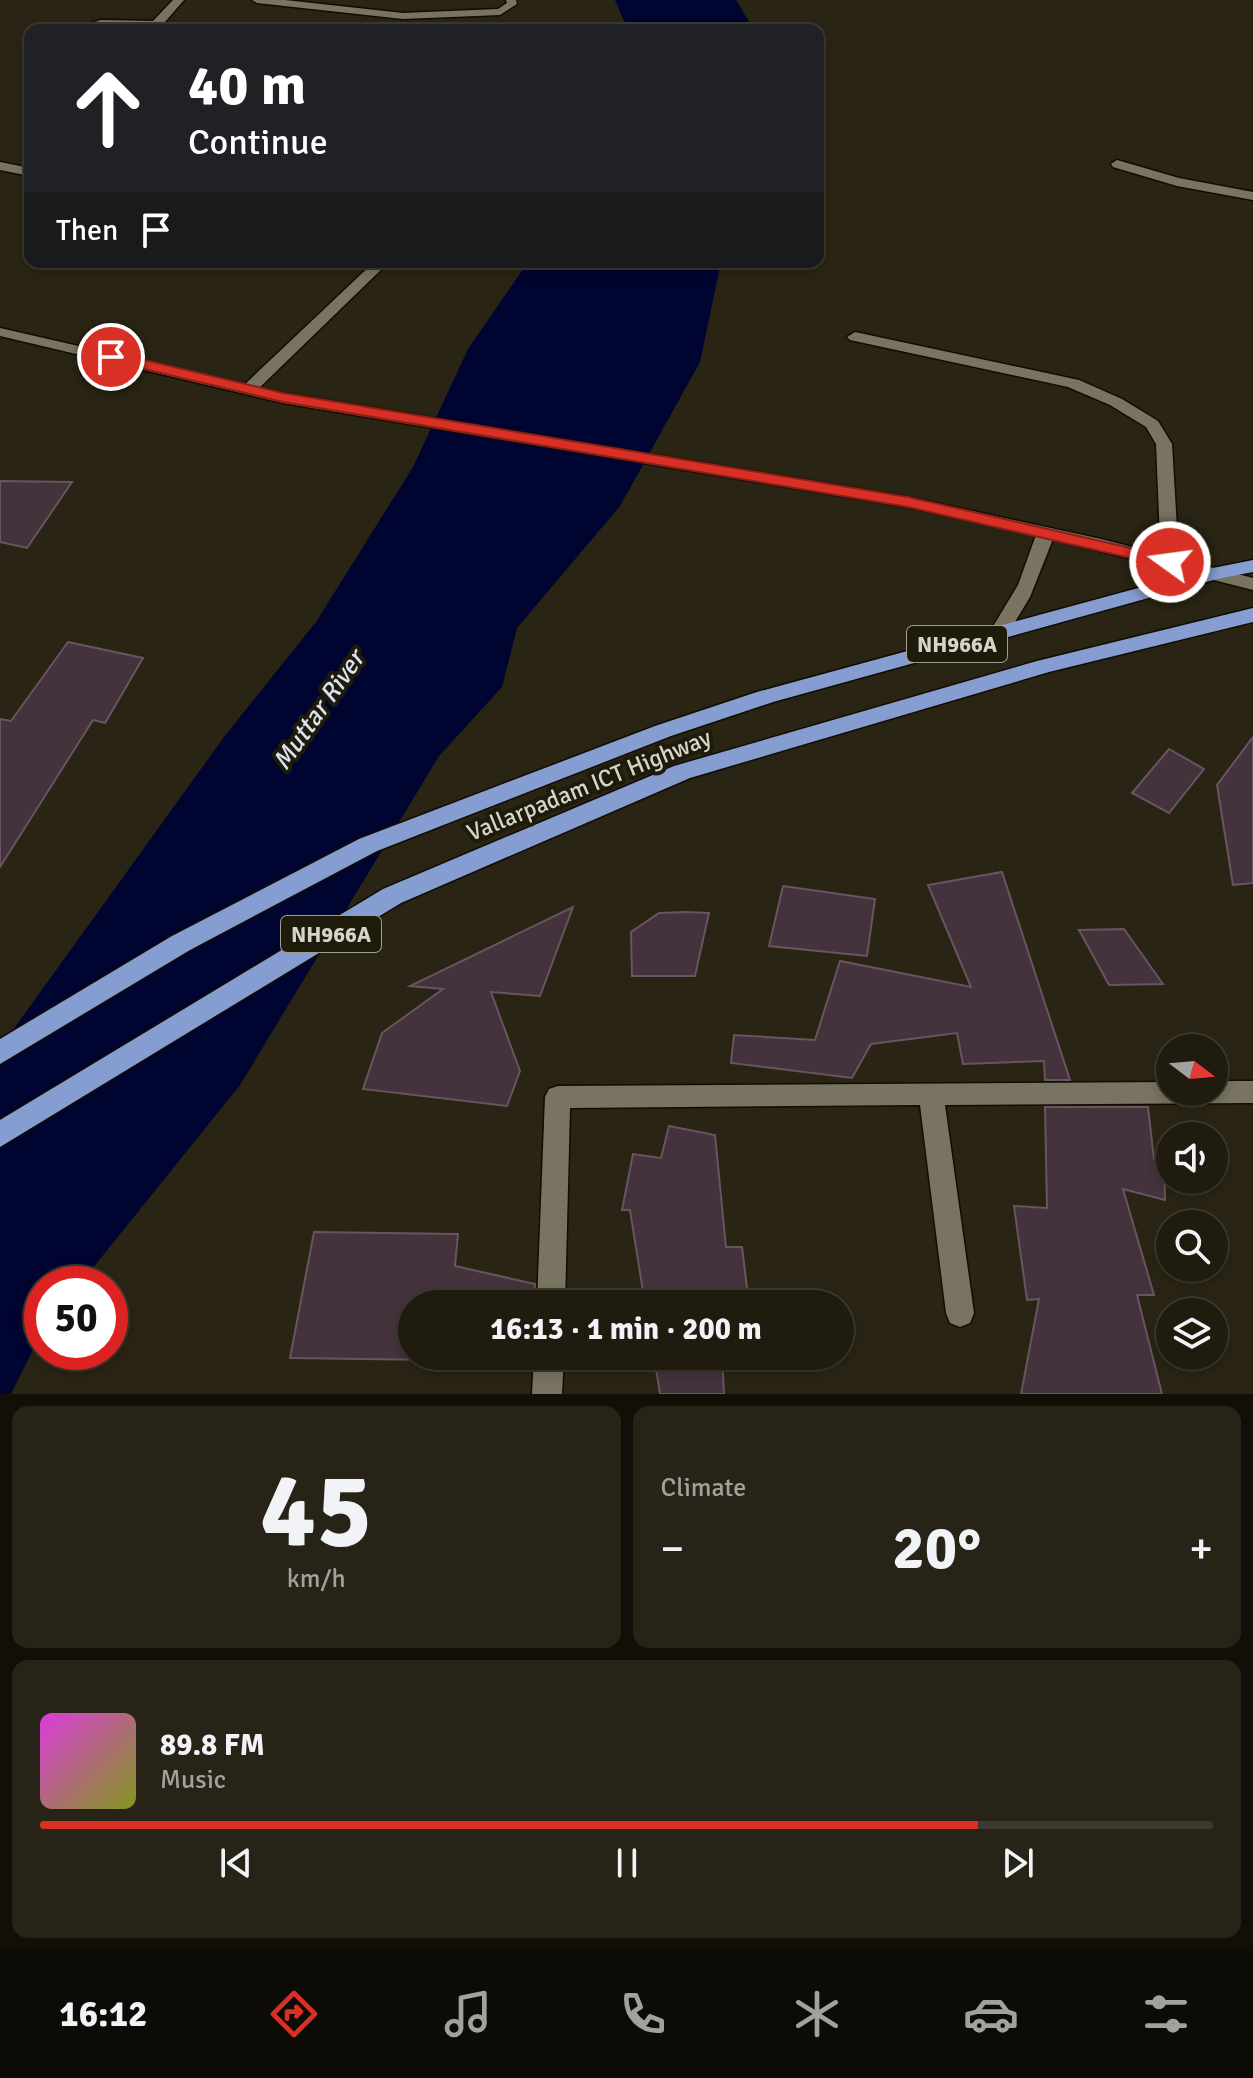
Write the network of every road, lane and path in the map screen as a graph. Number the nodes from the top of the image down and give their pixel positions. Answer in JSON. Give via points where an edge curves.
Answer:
{"nodes":[{"id":1,"x":179,"y":0,"type":"edge"},
{"id":2,"x":257,"y":0,"type":"edge"},
{"id":3,"x":511,"y":0,"type":"edge"},
{"id":4,"x":91,"y":24,"type":"edge"},
{"id":5,"x":114,"y":24,"type":"edge"},
{"id":6,"x":157,"y":24,"type":"edge"},
{"id":7,"x":1117,"y":164,"type":"dead end"},
{"id":8,"x":0,"y":166,"type":"edge"},
{"id":9,"x":24,"y":171,"type":"edge"},
{"id":10,"x":1253,"y":196,"type":"edge"},
{"id":11,"x":376,"y":268,"type":"edge"},
{"id":12,"x":0,"y":332,"type":"edge"},
{"id":13,"x":855,"y":337,"type":"dead end"},
{"id":14,"x":250,"y":388,"type":"junction"},
{"id":15,"x":1046,"y":532,"type":"junction"},
{"id":16,"x":1170,"y":562,"type":"junction"},
{"id":17,"x":1253,"y":566,"type":"edge"},
{"id":18,"x":1215,"y":573,"type":"junction"},
{"id":19,"x":1253,"y":584,"type":"edge"},
{"id":20,"x":1253,"y":615,"type":"edge"},
{"id":21,"x":999,"y":633,"type":"junction"},
{"id":22,"x":0,"y":1053,"type":"edge"},
{"id":23,"x":1253,"y":1092,"type":"edge"},
{"id":24,"x":931,"y":1094,"type":"junction"},
{"id":25,"x":0,"y":1135,"type":"edge"},
{"id":26,"x":551,"y":1290,"type":"edge"},
{"id":27,"x":960,"y":1313,"type":"dead end"},
{"id":28,"x":548,"y":1370,"type":"edge"},
{"id":29,"x":547,"y":1394,"type":"edge"}],
"edges":[{"from":1,"to":6,"type":"street"},
{"from":2,"to":3,"type":"street","via":[[403,16],[500,12]]},
{"from":4,"to":5,"type":"street"},
{"from":7,"to":10,"type":"street"},
{"from":8,"to":9,"type":"street"},
{"from":11,"to":14,"type":"street"},
{"from":12,"to":14,"type":"street"},
{"from":13,"to":16,"type":"street","via":[[1073,383],[1152,424],[1164,444]]},
{"from":14,"to":15,"type":"street","via":[[283,398],[908,502]]},
{"from":15,"to":16,"type":"street"},
{"from":15,"to":21,"type":"street","via":[[1015,612]]},
{"from":16,"to":18,"type":"street"},
{"from":17,"to":18,"type":"highway","name":"Vallarpadam ICT Highway","number":"NH966A"},
{"from":18,"to":19,"type":"street"},
{"from":18,"to":21,"type":"highway","name":"Vallarpadam ICT Highway","number":"NH966A"},
{"from":20,"to":25,"type":"highway","name":"Vallarpadam ICT Highway","number":"NH966A","via":[[1045,666],[682,772],[392,896]]},
{"from":21,"to":22,"type":"highway","name":"Vallarpadam ICT Highway","number":"NH966A","via":[[765,697],[663,731],[368,845],[181,943]]},
{"from":23,"to":24,"type":"street"},
{"from":24,"to":26,"type":"street","via":[[558,1097]]},
{"from":24,"to":27,"type":"street"},
{"from":28,"to":29,"type":"street"}]}
